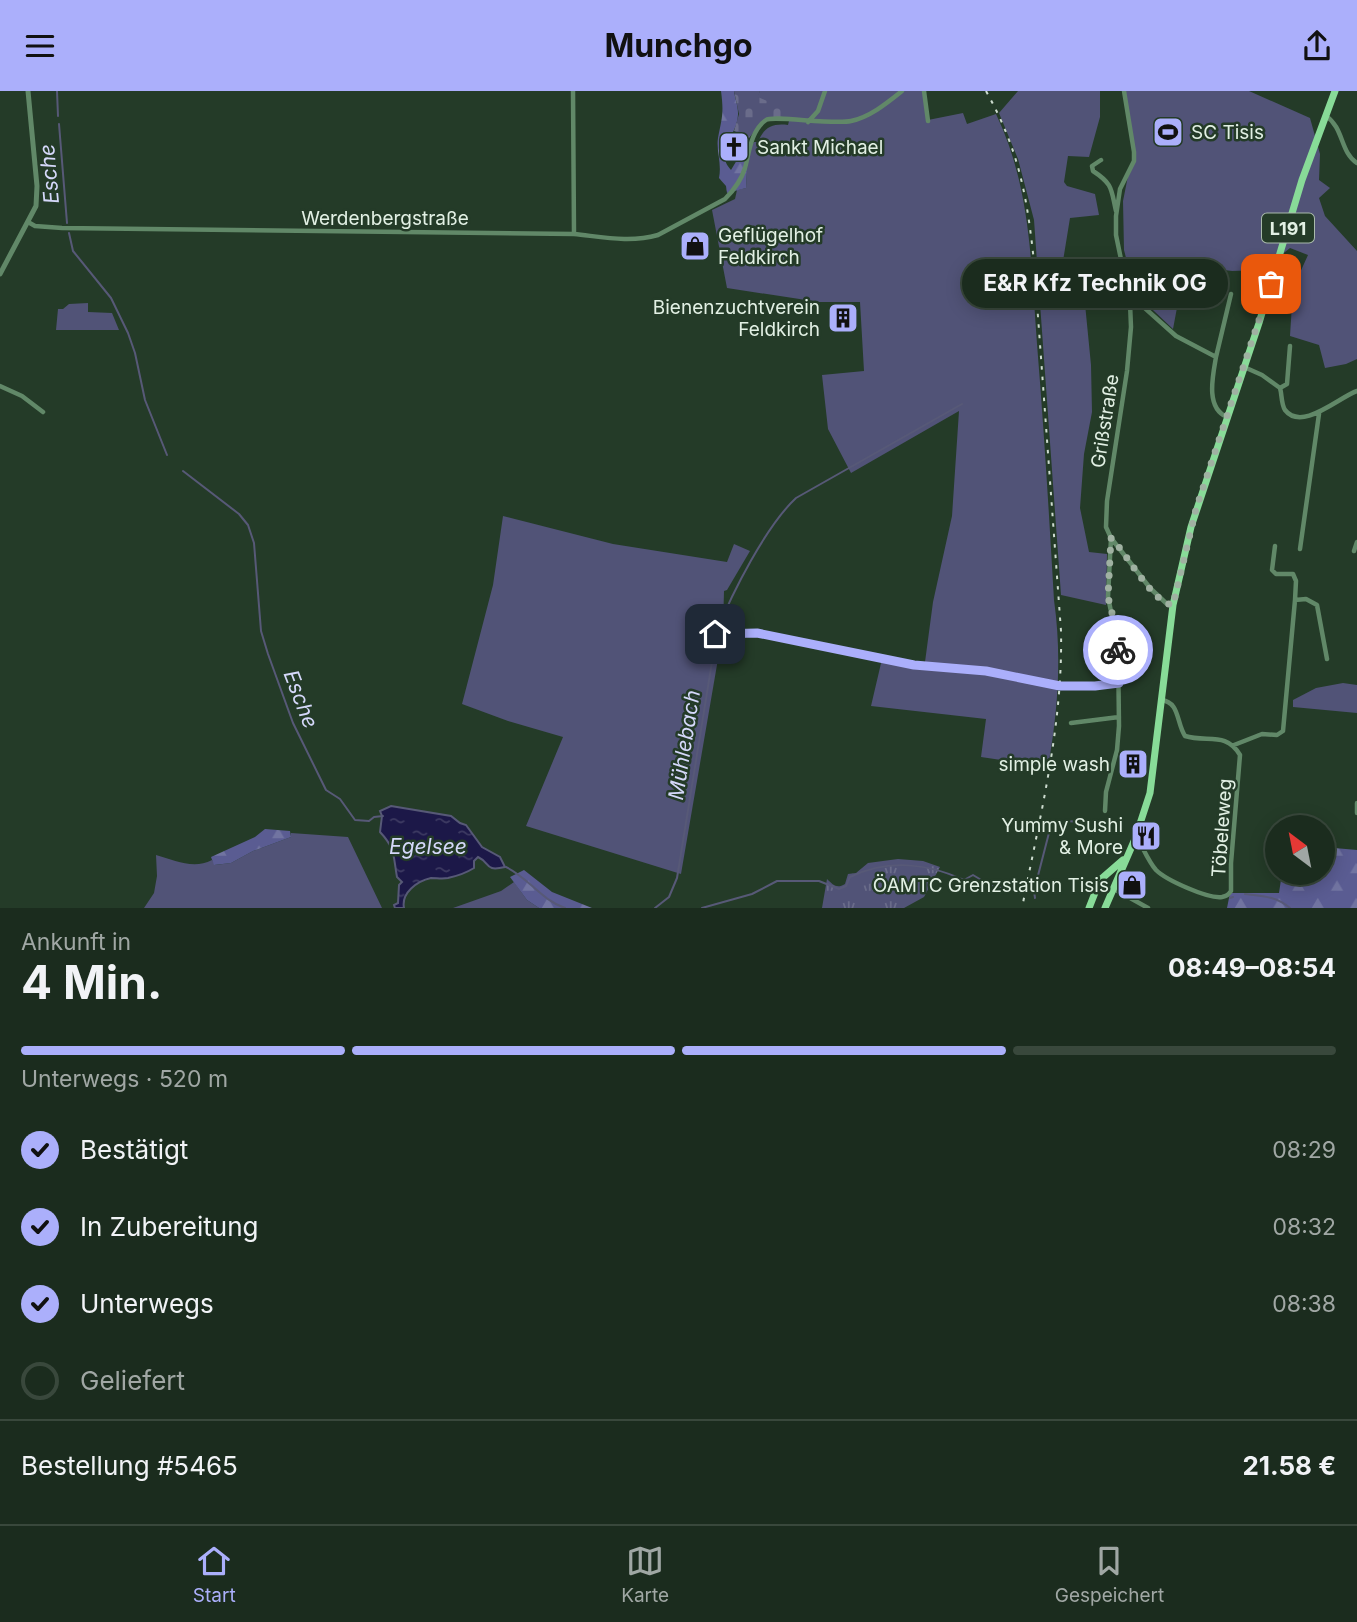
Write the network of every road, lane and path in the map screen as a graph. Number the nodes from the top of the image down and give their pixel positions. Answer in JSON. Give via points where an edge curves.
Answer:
{"nodes":[{"id":1,"x":28,"y":91,"type":"edge"},
{"id":2,"x":573,"y":91,"type":"edge"},
{"id":3,"x":825,"y":91,"type":"edge"},
{"id":4,"x":901,"y":91,"type":"edge"},
{"id":5,"x":924,"y":91,"type":"edge"},
{"id":6,"x":1124,"y":91,"type":"edge"},
{"id":7,"x":1335,"y":91,"type":"edge"},
{"id":8,"x":816,"y":115,"type":"junction"},
{"id":9,"x":1325,"y":115,"type":"junction"},
{"id":10,"x":928,"y":121,"type":"dead end"},
{"id":11,"x":808,"y":122,"type":"junction"},
{"id":12,"x":821,"y":123,"type":"junction"},
{"id":13,"x":1101,"y":160,"type":"dead end"},
{"id":14,"x":1357,"y":163,"type":"edge"},
{"id":15,"x":1116,"y":215,"type":"junction"},
{"id":16,"x":28,"y":222,"type":"junction"},
{"id":17,"x":574,"y":234,"type":"junction"},
{"id":18,"x":0,"y":274,"type":"edge"},
{"id":19,"x":1128,"y":293,"type":"junction"},
{"id":20,"x":1231,"y":294,"type":"dead end"},
{"id":21,"x":1290,"y":346,"type":"dead end"},
{"id":22,"x":1216,"y":357,"type":"junction"},
{"id":23,"x":1244,"y":367,"type":"junction"},
{"id":24,"x":0,"y":386,"type":"edge"},
{"id":25,"x":1280,"y":388,"type":"junction"},
{"id":26,"x":1357,"y":391,"type":"edge"},
{"id":27,"x":43,"y":412,"type":"dead end"},
{"id":28,"x":1319,"y":413,"type":"junction"},
{"id":29,"x":1227,"y":417,"type":"junction"},
{"id":30,"x":1111,"y":538,"type":"junction"},
{"id":31,"x":1357,"y":542,"type":"edge"},
{"id":32,"x":1275,"y":546,"type":"dead end"},
{"id":33,"x":1300,"y":549,"type":"dead end"},
{"id":34,"x":1354,"y":551,"type":"dead end"},
{"id":35,"x":1295,"y":600,"type":"junction"},
{"id":36,"x":1173,"y":605,"type":"junction"},
{"id":37,"x":715,"y":634,"type":"dead end"},
{"id":38,"x":1327,"y":659,"type":"dead end"},
{"id":39,"x":1119,"y":683,"type":"junction"},
{"id":40,"x":1161,"y":700,"type":"junction"},
{"id":41,"x":1119,"y":717,"type":"junction"},
{"id":42,"x":1071,"y":723,"type":"dead end"},
{"id":43,"x":1234,"y":745,"type":"junction"},
{"id":44,"x":1357,"y":803,"type":"edge"},
{"id":45,"x":1105,"y":811,"type":"dead end"},
{"id":46,"x":1357,"y":813,"type":"edge"},
{"id":47,"x":1135,"y":839,"type":"junction"},
{"id":48,"x":1124,"y":860,"type":"junction"},
{"id":49,"x":1114,"y":889,"type":"junction"},
{"id":50,"x":1088,"y":908,"type":"edge"},
{"id":51,"x":1105,"y":908,"type":"edge"},
{"id":52,"x":1148,"y":908,"type":"edge"}],
"edges":[{"from":1,"to":16,"type":"street","via":[[37,196]]},
{"from":2,"to":17,"type":"street"},
{"from":3,"to":8,"type":"street"},
{"from":4,"to":12,"type":"street","via":[[859,118]]},
{"from":5,"to":10,"type":"street"},
{"from":6,"to":15,"type":"street","name":"Grißstraße","via":[[1134,152]]},
{"from":7,"to":9,"type":"main road","number":"L191"},
{"from":8,"to":11,"type":"street"},
{"from":8,"to":12,"type":"street"},
{"from":9,"to":14,"type":"street"},
{"from":9,"to":23,"type":"main road","number":"L191"},
{"from":11,"to":12,"type":"street"},
{"from":11,"to":17,"type":"street","name":"Werdenbergstraße","via":[[766,119],[750,144],[737,187],[725,199],[658,235],[633,240]]},
{"from":13,"to":15,"type":"street","name":"Grißstraße","via":[[1092,166],[1093,171],[1112,187]]},
{"from":15,"to":19,"type":"street","name":"Grißstraße"},
{"from":16,"to":17,"type":"street","name":"Werdenbergstraße","via":[[89,229]]},
{"from":16,"to":18,"type":"street"},
{"from":19,"to":22,"type":"street","via":[[1177,336]]},
{"from":19,"to":30,"type":"street","name":"Grißstraße","via":[[1129,353],[1106,519]]},
{"from":20,"to":22,"type":"street"},
{"from":21,"to":25,"type":"street","via":[[1287,384]]},
{"from":22,"to":29,"type":"street","via":[[1213,402]]},
{"from":23,"to":25,"type":"street"},
{"from":23,"to":29,"type":"main road","number":"L191"},
{"from":24,"to":27,"type":"street"},
{"from":25,"to":28,"type":"street","via":[[1286,412],[1307,417]]},
{"from":26,"to":28,"type":"street"},
{"from":28,"to":33,"type":"street"},
{"from":29,"to":36,"type":"main road","number":"L191","via":[[1191,527]]},
{"from":30,"to":36,"type":"street","via":[[1152,590]]},
{"from":30,"to":39,"type":"street","name":"Grißstraße","via":[[1108,597],[1116,629]]},
{"from":31,"to":34,"type":"street"},
{"from":32,"to":35,"type":"street","via":[[1273,573],[1293,574]]},
{"from":35,"to":38,"type":"street","via":[[1317,605]]},
{"from":35,"to":43,"type":"street","via":[[1283,731]]},
{"from":36,"to":40,"type":"main road","number":"L191"},
{"from":37,"to":39,"type":"street","via":[[788,638],[914,665],[986,671],[1060,686]]},
{"from":39,"to":41,"type":"street","name":"Grißstraße"},
{"from":40,"to":43,"type":"street","via":[[1175,706],[1185,736]]},
{"from":40,"to":47,"type":"main road","number":"L191","via":[[1150,793]]},
{"from":41,"to":42,"type":"street"},
{"from":41,"to":45,"type":"street","name":"Grißstraße"},
{"from":43,"to":47,"type":"street","name":"Töbeleweg","via":[[1240,755],[1228,894],[1214,896],[1167,878]]},
{"from":44,"to":46,"type":"street"},
{"from":47,"to":48,"type":"main road","number":"L191"},
{"from":48,"to":49,"type":"main road","number":"L191"},
{"from":48,"to":50,"type":"main road","number":"L191","via":[[1100,880]]},
{"from":49,"to":51,"type":"main road","number":"L191"},
{"from":49,"to":52,"type":"street"}]}
